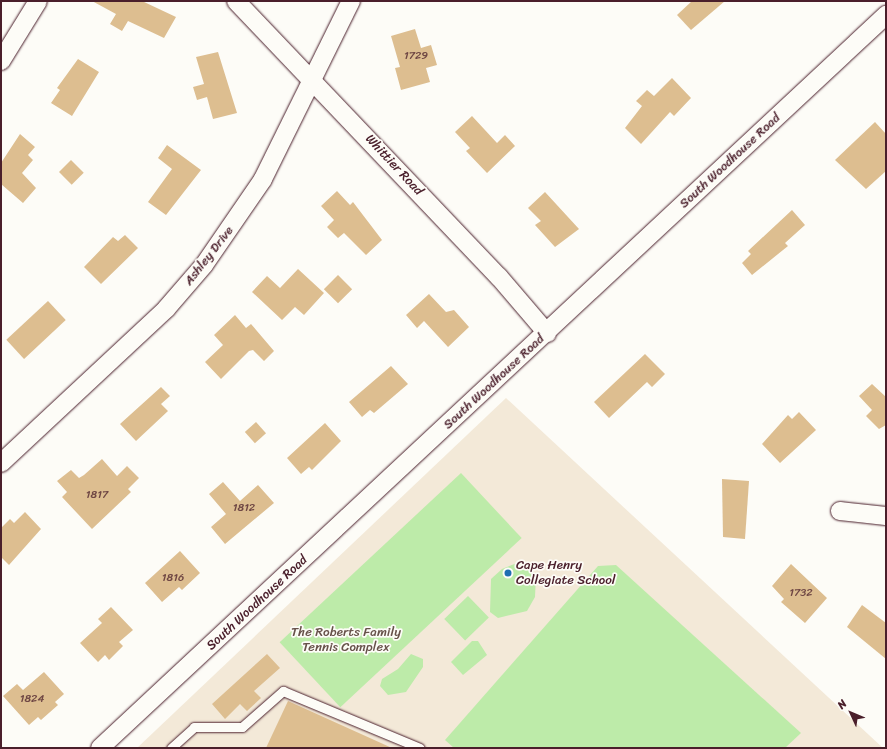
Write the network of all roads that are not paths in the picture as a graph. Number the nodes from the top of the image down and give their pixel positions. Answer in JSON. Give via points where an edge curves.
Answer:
{"nodes":[{"id":1,"x":38,"y":1,"type":"edge"},
{"id":2,"x":236,"y":1,"type":"edge"},
{"id":3,"x":351,"y":1,"type":"edge"},
{"id":4,"x":886,"y":15,"type":"edge"},
{"id":5,"x":1,"y":61,"type":"edge"},
{"id":6,"x":313,"y":78,"type":"junction"},
{"id":7,"x":547,"y":333,"type":"junction"},
{"id":8,"x":1,"y":463,"type":"edge"},
{"id":9,"x":840,"y":510,"type":"dead end"},
{"id":10,"x":886,"y":516,"type":"edge"},
{"id":11,"x":100,"y":748,"type":"edge"},
{"id":12,"x":171,"y":748,"type":"edge"},
{"id":13,"x":420,"y":748,"type":"edge"}],
"edges":[{"from":1,"to":5,"type":"street"},
{"from":2,"to":6,"type":"street","name":"Whittier Road"},
{"from":3,"to":6,"type":"street","name":"Ashley Drive"},
{"from":4,"to":7,"type":"street","name":"South Woodhouse Road"},
{"from":6,"to":7,"type":"street","name":"Whittier Road"},
{"from":6,"to":8,"type":"street","name":"Ashley Drive","via":[[263,179],[204,265],[166,308]]},
{"from":7,"to":11,"type":"street","name":"South Woodhouse Road"},
{"from":9,"to":10,"type":"street"},
{"from":12,"to":13,"type":"lane","via":[[194,727],[242,727],[283,691]]}]}
